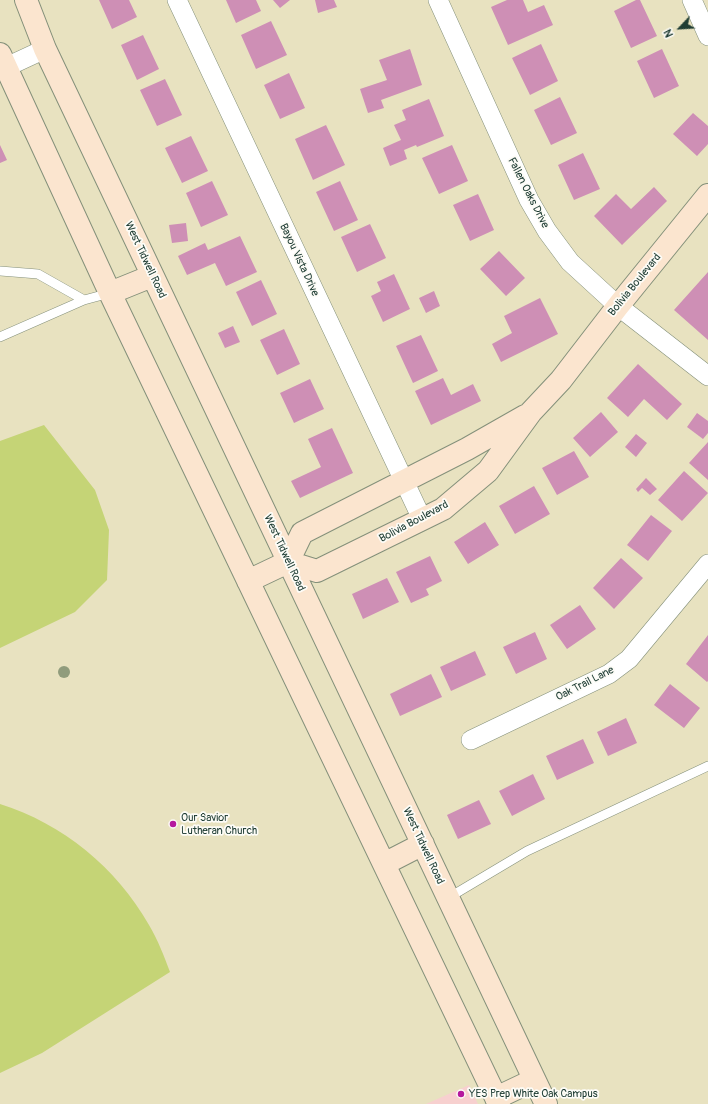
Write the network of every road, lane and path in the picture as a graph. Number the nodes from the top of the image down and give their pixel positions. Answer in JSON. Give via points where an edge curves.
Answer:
{"nodes":[{"id":1,"x":26,"y":0,"type":"edge"},
{"id":2,"x":177,"y":0,"type":"edge"},
{"id":3,"x":438,"y":0,"type":"edge"},
{"id":4,"x":692,"y":0,"type":"edge"},
{"id":5,"x":708,"y":36,"type":"edge"},
{"id":6,"x":45,"y":49,"type":"junction"},
{"id":7,"x":2,"y":64,"type":"edge"},
{"id":8,"x":708,"y":195,"type":"edge"},
{"id":9,"x":0,"y":270,"type":"edge"},
{"id":10,"x":152,"y":276,"type":"junction"},
{"id":11,"x":110,"y":293,"type":"junction"},
{"id":12,"x":84,"y":300,"type":"junction"},
{"id":13,"x":618,"y":306,"type":"junction"},
{"id":14,"x":0,"y":337,"type":"edge"},
{"id":15,"x":708,"y":376,"type":"edge"},
{"id":16,"x":531,"y":412,"type":"junction"},
{"id":17,"x":404,"y":482,"type":"junction"},
{"id":18,"x":422,"y":519,"type":"junction"},
{"id":19,"x":288,"y":562,"type":"junction"},
{"id":20,"x":708,"y":564,"type":"edge"},
{"id":21,"x":248,"y":581,"type":"junction"},
{"id":22,"x":471,"y":740,"type":"dead end"},
{"id":23,"x":708,"y":766,"type":"edge"},
{"id":24,"x":423,"y":844,"type":"junction"},
{"id":25,"x":384,"y":864,"type":"junction"},
{"id":26,"x":448,"y":898,"type":"junction"},
{"id":27,"x":534,"y":1080,"type":"junction"},
{"id":28,"x":495,"y":1101,"type":"edge"},
{"id":29,"x":546,"y":1104,"type":"edge"}],
"edges":[{"from":1,"to":6,"type":"main road","name":"West Tidwell Road"},
{"from":2,"to":17,"type":"street","name":"Bayou Vista Drive"},
{"from":3,"to":13,"type":"street","name":"Fallen Oaks Drive","via":[[529,200],[547,231],[570,262]]},
{"from":4,"to":5,"type":"street"},
{"from":6,"to":7,"type":"street"},
{"from":6,"to":10,"type":"main road","name":"West Tidwell Road"},
{"from":7,"to":11,"type":"main road"},
{"from":8,"to":13,"type":"main road","name":"Bolivia Boulevard"},
{"from":9,"to":12,"type":"lane","via":[[38,274]]},
{"from":10,"to":11,"type":"main road"},
{"from":10,"to":19,"type":"main road","name":"West Tidwell Road"},
{"from":11,"to":12,"type":"lane"},
{"from":11,"to":21,"type":"main road"},
{"from":12,"to":14,"type":"lane"},
{"from":13,"to":15,"type":"street","name":"Fallen Oaks Drive"},
{"from":13,"to":16,"type":"main road","name":"Bolivia Boulevard","via":[[561,380]]},
{"from":16,"to":17,"type":"main road","name":"Bolivia Boulevard"},
{"from":16,"to":18,"type":"main road","name":"Bolivia Boulevard","via":[[488,471],[443,509]]},
{"from":17,"to":18,"type":"street","name":"Bayou Vista Drive"},
{"from":17,"to":19,"type":"main road","name":"Bolivia Boulevard","via":[[302,533]]},
{"from":18,"to":19,"type":"main road","name":"Bolivia Boulevard","via":[[317,571]]},
{"from":19,"to":21,"type":"main road"},
{"from":19,"to":24,"type":"main road","name":"West Tidwell Road"},
{"from":20,"to":22,"type":"street","name":"Oak Trail Lane","via":[[629,659],[609,674]]},
{"from":21,"to":25,"type":"main road"},
{"from":23,"to":26,"type":"lane","via":[[526,851]]},
{"from":24,"to":25,"type":"main road"},
{"from":24,"to":26,"type":"main road","name":"West Tidwell Road"},
{"from":25,"to":28,"type":"main road"},
{"from":26,"to":27,"type":"main road","name":"West Tidwell Road"},
{"from":27,"to":28,"type":"main road"},
{"from":27,"to":29,"type":"main road","name":"West Tidwell Road"}]}
